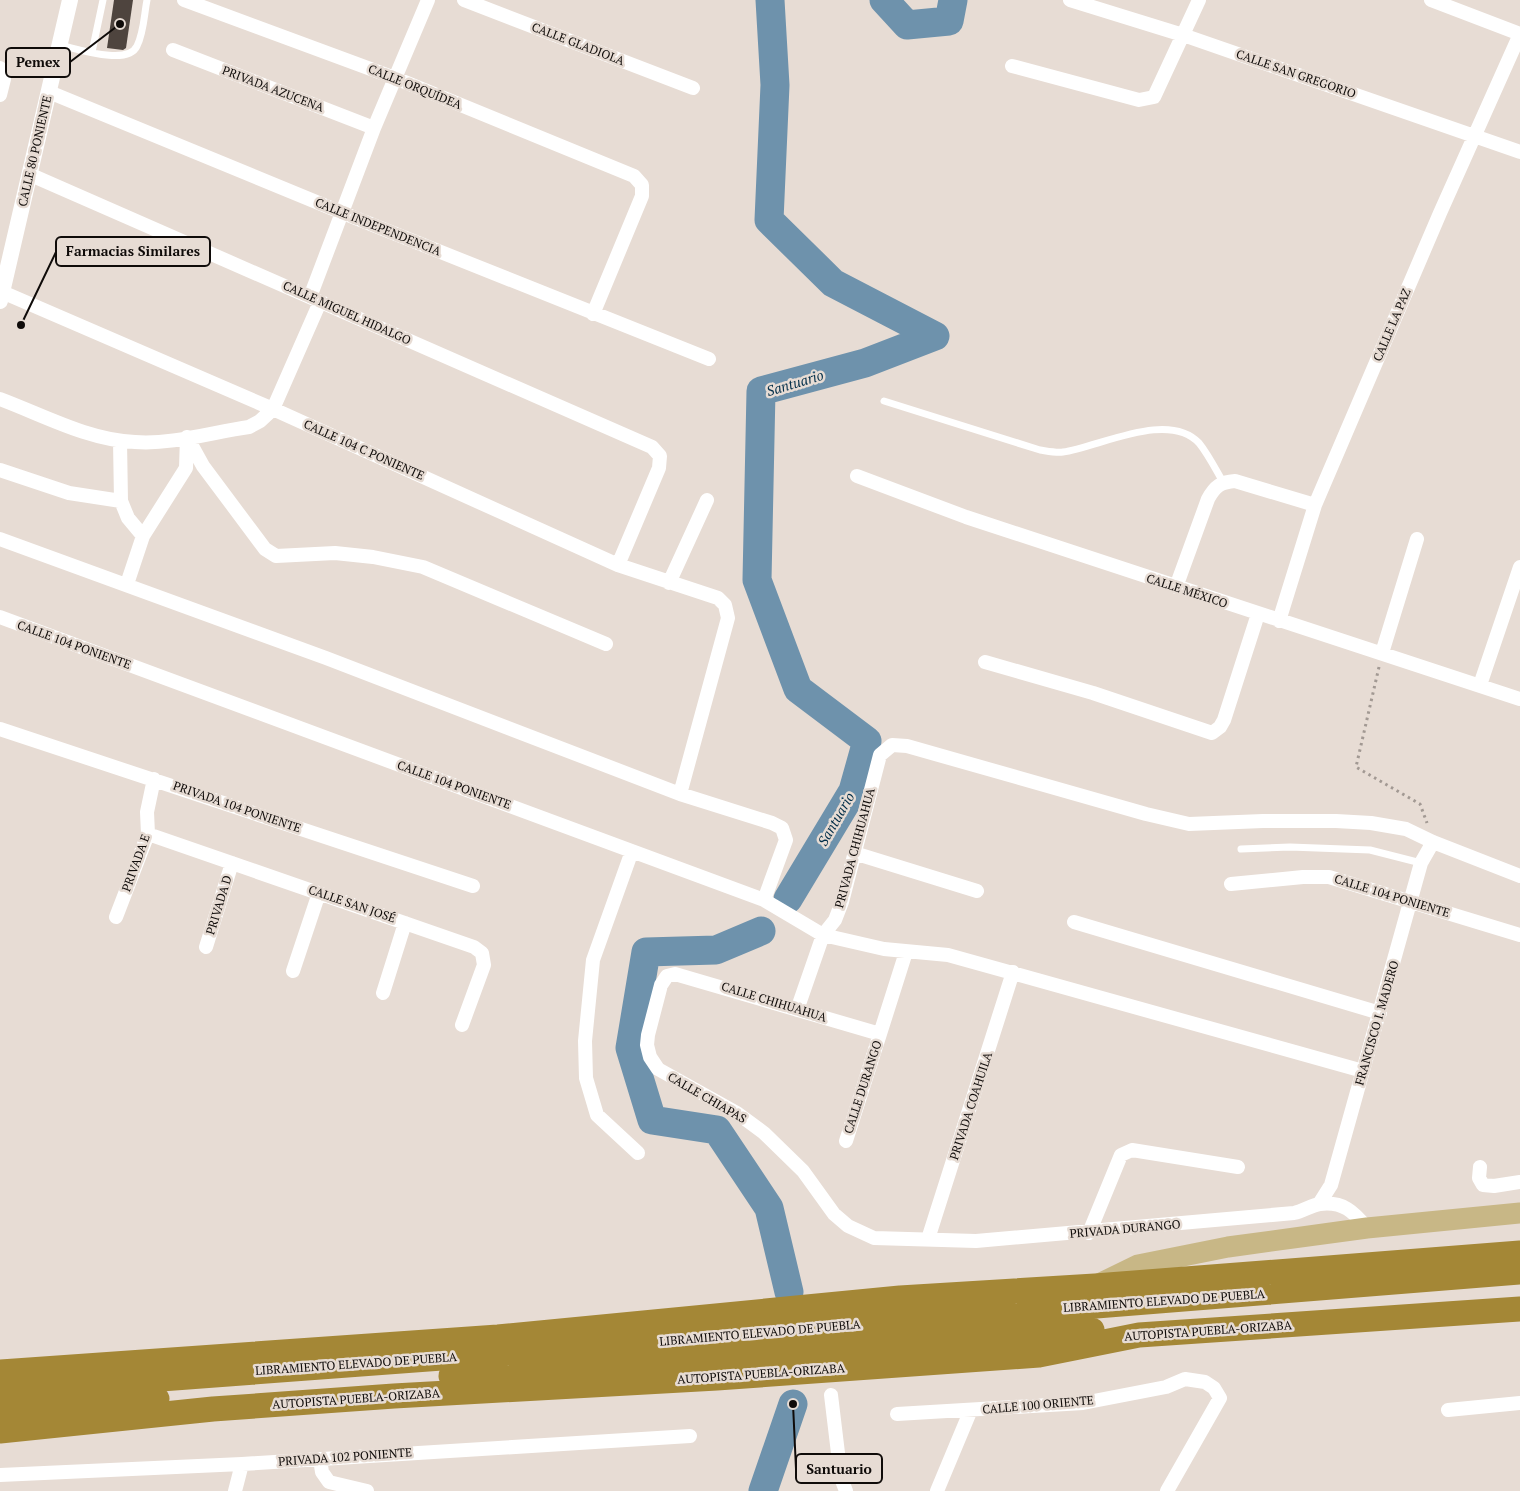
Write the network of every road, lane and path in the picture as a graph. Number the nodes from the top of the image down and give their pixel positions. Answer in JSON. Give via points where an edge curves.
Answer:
{"nodes":[{"id":1,"x":70,"y":0,"type":"edge"},
{"id":2,"x":103,"y":0,"type":"edge"},
{"id":3,"x":147,"y":0,"type":"edge"},
{"id":4,"x":184,"y":0,"type":"edge"},
{"id":5,"x":428,"y":0,"type":"edge"},
{"id":6,"x":464,"y":0,"type":"edge"},
{"id":7,"x":1070,"y":0,"type":"edge"},
{"id":8,"x":1198,"y":0,"type":"edge"},
{"id":9,"x":1431,"y":0,"type":"edge"},
{"id":10,"x":1520,"y":34,"type":"edge"},
{"id":11,"x":1183,"y":35,"type":"junction"},
{"id":12,"x":60,"y":45,"type":"junction"},
{"id":13,"x":173,"y":50,"type":"dead end"},
{"id":14,"x":92,"y":52,"type":"junction"},
{"id":15,"x":1012,"y":66,"type":"dead end"},
{"id":16,"x":2,"y":74,"type":"edge"},
{"id":17,"x":395,"y":78,"type":"junction"},
{"id":18,"x":693,"y":88,"type":"dead end"},
{"id":19,"x":49,"y":92,"type":"junction"},
{"id":20,"x":0,"y":95,"type":"edge"},
{"id":21,"x":374,"y":128,"type":"junction"},
{"id":22,"x":1475,"y":136,"type":"junction"},
{"id":23,"x":1520,"y":152,"type":"edge"},
{"id":24,"x":31,"y":175,"type":"junction"},
{"id":25,"x":343,"y":213,"type":"junction"},
{"id":26,"x":4,"y":261,"type":"edge"},
{"id":27,"x":1,"y":297,"type":"edge"},
{"id":28,"x":315,"y":300,"type":"junction"},
{"id":29,"x":593,"y":314,"type":"junction"},
{"id":30,"x":709,"y":359,"type":"dead end"},
{"id":31,"x":0,"y":399,"type":"edge"},
{"id":32,"x":884,"y":400,"type":"dead end"},
{"id":33,"x":273,"y":409,"type":"junction"},
{"id":34,"x":187,"y":437,"type":"junction"},
{"id":35,"x":120,"y":441,"type":"junction"},
{"id":36,"x":0,"y":470,"type":"edge"},
{"id":37,"x":858,"y":476,"type":"dead end"},
{"id":38,"x":1219,"y":485,"type":"junction"},
{"id":39,"x":707,"y":500,"type":"dead end"},
{"id":40,"x":121,"y":501,"type":"junction"},
{"id":41,"x":1315,"y":504,"type":"junction"},
{"id":42,"x":143,"y":536,"type":"junction"},
{"id":43,"x":0,"y":538,"type":"edge"},
{"id":44,"x":1416,"y":538,"type":"dead end"},
{"id":45,"x":618,"y":565,"type":"junction"},
{"id":46,"x":1520,"y":567,"type":"edge"},
{"id":47,"x":669,"y":583,"type":"junction"},
{"id":48,"x":127,"y":584,"type":"junction"},
{"id":49,"x":1176,"y":588,"type":"junction"},
{"id":50,"x":1258,"y":614,"type":"junction"},
{"id":51,"x":0,"y":617,"type":"edge"},
{"id":52,"x":1279,"y":622,"type":"junction"},
{"id":53,"x":606,"y":644,"type":"dead end"},
{"id":54,"x":1382,"y":653,"type":"junction"},
{"id":55,"x":985,"y":662,"type":"dead end"},
{"id":56,"x":1480,"y":685,"type":"junction"},
{"id":57,"x":1520,"y":699,"type":"edge"},
{"id":58,"x":0,"y":729,"type":"edge"},
{"id":59,"x":154,"y":779,"type":"junction"},
{"id":60,"x":680,"y":794,"type":"junction"},
{"id":61,"x":148,"y":834,"type":"junction"},
{"id":62,"x":1433,"y":842,"type":"junction"},
{"id":63,"x":1241,"y":849,"type":"dead end"},
{"id":64,"x":632,"y":851,"type":"junction"},
{"id":65,"x":854,"y":852,"type":"junction"},
{"id":66,"x":232,"y":863,"type":"junction"},
{"id":67,"x":1420,"y":863,"type":"junction"},
{"id":68,"x":1520,"y":876,"type":"edge"},
{"id":69,"x":1231,"y":884,"type":"dead end"},
{"id":70,"x":473,"y":886,"type":"dead end"},
{"id":71,"x":978,"y":891,"type":"dead end"},
{"id":72,"x":319,"y":893,"type":"junction"},
{"id":73,"x":764,"y":900,"type":"junction"},
{"id":74,"x":1412,"y":902,"type":"junction"},
{"id":75,"x":116,"y":917,"type":"dead end"},
{"id":76,"x":1074,"y":922,"type":"dead end"},
{"id":77,"x":405,"y":923,"type":"junction"},
{"id":78,"x":823,"y":935,"type":"junction"},
{"id":79,"x":1520,"y":935,"type":"edge"},
{"id":80,"x":206,"y":947,"type":"dead end"},
{"id":81,"x":906,"y":952,"type":"junction"},
{"id":82,"x":293,"y":971,"type":"dead end"},
{"id":83,"x":1013,"y":972,"type":"junction"},
{"id":84,"x":667,"y":976,"type":"joint"},
{"id":85,"x":383,"y":993,"type":"dead end"},
{"id":86,"x":797,"y":1010,"type":"junction"},
{"id":87,"x":1380,"y":1013,"type":"junction"},
{"id":88,"x":462,"y":1024,"type":"dead end"},
{"id":89,"x":880,"y":1034,"type":"junction"},
{"id":90,"x":1363,"y":1071,"type":"junction"},
{"id":91,"x":846,"y":1141,"type":"dead end"},
{"id":92,"x":638,"y":1153,"type":"dead end"},
{"id":93,"x":1238,"y":1167,"type":"dead end"},
{"id":94,"x":1480,"y":1167,"type":"dead end"},
{"id":95,"x":1520,"y":1182,"type":"edge"},
{"id":96,"x":1319,"y":1204,"type":"junction"},
{"id":97,"x":1520,"y":1213,"type":"edge"},
{"id":98,"x":1368,"y":1228,"type":"junction"},
{"id":99,"x":1089,"y":1233,"type":"junction"},
{"id":100,"x":928,"y":1239,"type":"junction"},
{"id":101,"x":1520,"y":1253,"type":"edge"},
{"id":102,"x":1520,"y":1272,"type":"edge"},
{"id":103,"x":1095,"y":1286,"type":"junction"},
{"id":104,"x":1520,"y":1297,"type":"edge"},
{"id":105,"x":1520,"y":1309,"type":"edge"},
{"id":106,"x":1520,"y":1321,"type":"edge"},
{"id":107,"x":522,"y":1352,"type":"junction"},
{"id":108,"x":1039,"y":1354,"type":"junction"},
{"id":109,"x":0,"y":1355,"type":"edge"},
{"id":110,"x":0,"y":1372,"type":"edge"},
{"id":111,"x":302,"y":1388,"type":"junction"},
{"id":112,"x":0,"y":1391,"type":"edge"},
{"id":113,"x":831,"y":1395,"type":"dead end"},
{"id":114,"x":1520,"y":1403,"type":"edge"},
{"id":115,"x":1448,"y":1410,"type":"dead end"},
{"id":116,"x":0,"y":1411,"type":"edge"},
{"id":117,"x":970,"y":1412,"type":"junction"},
{"id":118,"x":897,"y":1414,"type":"dead end"},
{"id":119,"x":0,"y":1431,"type":"edge"},
{"id":120,"x":690,"y":1436,"type":"dead end"},
{"id":121,"x":0,"y":1441,"type":"edge"},
{"id":122,"x":320,"y":1459,"type":"junction"},
{"id":123,"x":242,"y":1464,"type":"junction"},
{"id":124,"x":0,"y":1475,"type":"edge"},
{"id":125,"x":235,"y":1491,"type":"edge"},
{"id":126,"x":367,"y":1491,"type":"edge"},
{"id":127,"x":846,"y":1491,"type":"edge"},
{"id":128,"x":937,"y":1491,"type":"edge"},
{"id":129,"x":1166,"y":1491,"type":"edge"}],
"edges":[{"from":1,"to":12,"type":"street","name":"CALLE 80 PONIENTE"},
{"from":2,"to":14,"type":"lane"},
{"from":3,"to":14,"type":"lane","via":[[137,48],[131,54],[115,57]]},
{"from":4,"to":17,"type":"street","name":"CALLE ORQUÍDEA"},
{"from":5,"to":17,"type":"street"},
{"from":6,"to":18,"type":"street","name":"CALLE GLADIOLA"},
{"from":7,"to":11,"type":"street","name":"CALLE SAN GREGORIO"},
{"from":8,"to":11,"type":"street"},
{"from":9,"to":10,"type":"street"},
{"from":10,"to":22,"type":"street","name":"CALLE LA PAZ"},
{"from":11,"to":15,"type":"street","via":[[1154,96],[1139,100]]},
{"from":11,"to":22,"type":"street","name":"CALLE SAN GREGORIO"},
{"from":12,"to":14,"type":"lane"},
{"from":12,"to":19,"type":"street","name":"CALLE 80 PONIENTE"},
{"from":13,"to":21,"type":"street","name":"PRIVADA AZUCENA"},
{"from":16,"to":20,"type":"street"},
{"from":17,"to":21,"type":"street"},
{"from":17,"to":29,"type":"street","name":"CALLE ORQUÍDEA","via":[[634,176],[642,184],[642,196]]},
{"from":19,"to":24,"type":"street","name":"CALLE 80 PONIENTE"},
{"from":19,"to":25,"type":"street","name":"CALLE INDEPENDENCIA"},
{"from":21,"to":25,"type":"street"},
{"from":22,"to":23,"type":"street","name":"CALLE SAN GREGORIO"},
{"from":22,"to":41,"type":"street","name":"CALLE LA PAZ"},
{"from":24,"to":26,"type":"street","name":"CALLE 80 PONIENTE"},
{"from":24,"to":28,"type":"street","name":"CALLE MIGUEL HIDALGO"},
{"from":25,"to":28,"type":"street"},
{"from":25,"to":29,"type":"street","name":"CALLE INDEPENDENCIA"},
{"from":26,"to":27,"type":"street","name":"CALLE 80 PONIENTE"},
{"from":27,"to":33,"type":"street","name":"CALLE 104 C PONIENTE"},
{"from":28,"to":33,"type":"street"},
{"from":28,"to":45,"type":"street","name":"CALLE MIGUEL HIDALGO","via":[[652,447],[660,456],[659,468]]},
{"from":29,"to":30,"type":"street","name":"CALLE INDEPENDENCIA"},
{"from":31,"to":35,"type":"street","via":[[90,434]]},
{"from":32,"to":38,"type":"lane","via":[[1040,450],[1061,453],[1134,433],[1182,432],[1198,443]]},
{"from":33,"to":34,"type":"street","via":[[249,427]]},
{"from":33,"to":45,"type":"street","name":"CALLE 104 C PONIENTE"},
{"from":34,"to":35,"type":"street","via":[[154,442]]},
{"from":34,"to":42,"type":"street","via":[[186,468]]},
{"from":34,"to":53,"type":"street","via":[[203,466],[265,549],[276,556],[335,553],[423,567]]},
{"from":35,"to":40,"type":"street"},
{"from":36,"to":40,"type":"street","via":[[69,493]]},
{"from":37,"to":49,"type":"street","name":"CALLE MÉXICO","via":[[966,517]]},
{"from":38,"to":41,"type":"street","via":[[1235,481]]},
{"from":38,"to":49,"type":"street"},
{"from":39,"to":47,"type":"street"},
{"from":40,"to":42,"type":"street","via":[[128,518]]},
{"from":41,"to":52,"type":"street","name":"CALLE LA PAZ"},
{"from":42,"to":48,"type":"street"},
{"from":43,"to":48,"type":"street"},
{"from":44,"to":54,"type":"street"},
{"from":45,"to":47,"type":"street","name":"CALLE 104 C PONIENTE"},
{"from":46,"to":56,"type":"street"},
{"from":47,"to":60,"type":"street","name":"CALLE 104 C PONIENTE","via":[[718,598],[728,618]]},
{"from":48,"to":60,"type":"street"},
{"from":49,"to":50,"type":"street","name":"CALLE MÉXICO"},
{"from":50,"to":52,"type":"street","name":"CALLE MÉXICO"},
{"from":50,"to":55,"type":"street","via":[[1224,720],[1212,733],[1093,693]]},
{"from":51,"to":64,"type":"street","name":"CALLE 104 PONIENTE"},
{"from":52,"to":54,"type":"street","name":"CALLE MÉXICO"},
{"from":54,"to":56,"type":"street","name":"CALLE MÉXICO"},
{"from":54,"to":62,"type":"path","via":[[1356,767],[1420,804]]},
{"from":56,"to":57,"type":"street","name":"CALLE MÉXICO"},
{"from":58,"to":59,"type":"street","name":"PRIVADA 104 PONIENTE"},
{"from":59,"to":61,"type":"street","name":"PRIVADA E","via":[[147,812]]},
{"from":59,"to":70,"type":"street","name":"PRIVADA 104 PONIENTE"},
{"from":60,"to":73,"type":"street","via":[[782,828],[786,840]]},
{"from":61,"to":66,"type":"street","name":"CALLE SAN JOSÉ"},
{"from":61,"to":75,"type":"street","name":"PRIVADA E"},
{"from":62,"to":65,"type":"street","name":"PRIVADA CHIHUAHUA","via":[[1406,829],[1371,823],[1263,821],[1190,824],[907,746],[892,745],[880,755]]},
{"from":62,"to":67,"type":"street","name":"FRANCISCO I. MADERO"},
{"from":62,"to":68,"type":"street"},
{"from":63,"to":67,"type":"lane","via":[[1290,846],[1370,850]]},
{"from":64,"to":73,"type":"street","name":"CALLE 104 PONIENTE"},
{"from":64,"to":92,"type":"street","via":[[593,960],[586,1031],[586,1078],[597,1115]]},
{"from":65,"to":71,"type":"street"},
{"from":65,"to":78,"type":"street","name":"PRIVADA CHIHUAHUA","via":[[842,902],[835,920]]},
{"from":66,"to":72,"type":"street","name":"CALLE SAN JOSÉ"},
{"from":66,"to":80,"type":"street","name":"PRIVADA D"},
{"from":67,"to":74,"type":"street","name":"FRANCISCO I. MADERO"},
{"from":69,"to":74,"type":"street","name":"CALLE 104 PONIENTE","via":[[1329,877]]},
{"from":72,"to":77,"type":"street","name":"CALLE SAN JOSÉ"},
{"from":72,"to":82,"type":"street"},
{"from":73,"to":78,"type":"street","name":"CALLE 104 PONIENTE"},
{"from":74,"to":79,"type":"street","name":"CALLE 104 PONIENTE"},
{"from":74,"to":87,"type":"street","name":"FRANCISCO I. MADERO"},
{"from":76,"to":87,"type":"street"},
{"from":77,"to":85,"type":"street"},
{"from":77,"to":88,"type":"street","name":"CALLE SAN JOSÉ","via":[[474,947],[482,953],[484,965]]},
{"from":78,"to":81,"type":"street","name":"CALLE 104 PONIENTE"},
{"from":78,"to":86,"type":"street","name":"PRIVADA CHIHUAHUA"},
{"from":81,"to":83,"type":"street","name":"CALLE 104 PONIENTE","via":[[948,955]]},
{"from":81,"to":89,"type":"street","name":"CALLE DURANGO"},
{"from":83,"to":90,"type":"street","name":"CALLE 104 PONIENTE"},
{"from":83,"to":100,"type":"street","name":"PRIVADA COAHUILA"},
{"from":84,"to":86,"type":"street","name":"CALLE CHIHUAHUA","via":[[686,975]]},
{"from":84,"to":100,"type":"street","name":"CALLE CHIAPAS","via":[[661,985],[647,1045],[658,1069],[737,1113],[764,1133],[803,1171],[834,1214],[848,1226],[874,1238]]},
{"from":86,"to":89,"type":"street","name":"CALLE CHIHUAHUA"},
{"from":87,"to":90,"type":"street","name":"FRANCISCO I. MADERO"},
{"from":89,"to":91,"type":"street","name":"CALLE DURANGO"},
{"from":90,"to":96,"type":"street","name":"FRANCISCO I. MADERO","via":[[1331,1184]]},
{"from":93,"to":99,"type":"street","via":[[1132,1150],[1121,1155]]},
{"from":94,"to":95,"type":"street","via":[[1479,1178],[1484,1185]]},
{"from":96,"to":98,"type":"street","via":[[1342,1204]]},
{"from":96,"to":99,"type":"street","name":"PRIVADA DURANGO","via":[[1294,1213]]},
{"from":97,"to":98,"type":"main road"},
{"from":98,"to":103,"type":"main road","via":[[1228,1247],[1138,1265]]},
{"from":99,"to":100,"type":"street","name":"PRIVADA DURANGO","via":[[976,1241]]},
{"from":101,"to":103,"type":"highway"},
{"from":102,"to":107,"type":"highway","name":"LIBRAMIENTO ELEVADO DE PUEBLA"},
{"from":103,"to":110,"type":"highway","via":[[900,1298],[498,1337]]},
{"from":104,"to":111,"type":"highway","name":"LIBRAMIENTO ELEVADO DE PUEBLA"},
{"from":105,"to":108,"type":"highway","name":"AUTOPISTA PUEBLA-ORIZABA","via":[[1138,1335]]},
{"from":106,"to":108,"type":"highway"},
{"from":107,"to":109,"type":"highway","via":[[491,1341],[460,1337]]},
{"from":107,"to":112,"type":"highway","name":"LIBRAMIENTO ELEVADO DE PUEBLA"},
{"from":108,"to":119,"type":"highway","name":"AUTOPISTA PUEBLA-ORIZABA","via":[[717,1378],[213,1409]]},
{"from":111,"to":116,"type":"highway","name":"LIBRAMIENTO ELEVADO DE PUEBLA"},
{"from":111,"to":121,"type":"highway","via":[[232,1411]]},
{"from":113,"to":127,"type":"street","via":[[841,1478]]},
{"from":114,"to":115,"type":"street"},
{"from":117,"to":118,"type":"street","name":"CALLE 100 ORIENTE"},
{"from":117,"to":128,"type":"street"},
{"from":117,"to":129,"type":"street","name":"CALLE 100 ORIENTE","via":[[1083,1403],[1185,1379],[1205,1382],[1220,1398]]},
{"from":120,"to":122,"type":"street","name":"PRIVADA 102 PONIENTE"},
{"from":122,"to":123,"type":"street","name":"PRIVADA 102 PONIENTE"},
{"from":122,"to":126,"type":"street","via":[[322,1472],[329,1482]]},
{"from":123,"to":124,"type":"street","name":"PRIVADA 102 PONIENTE"},
{"from":123,"to":125,"type":"street"}]}
